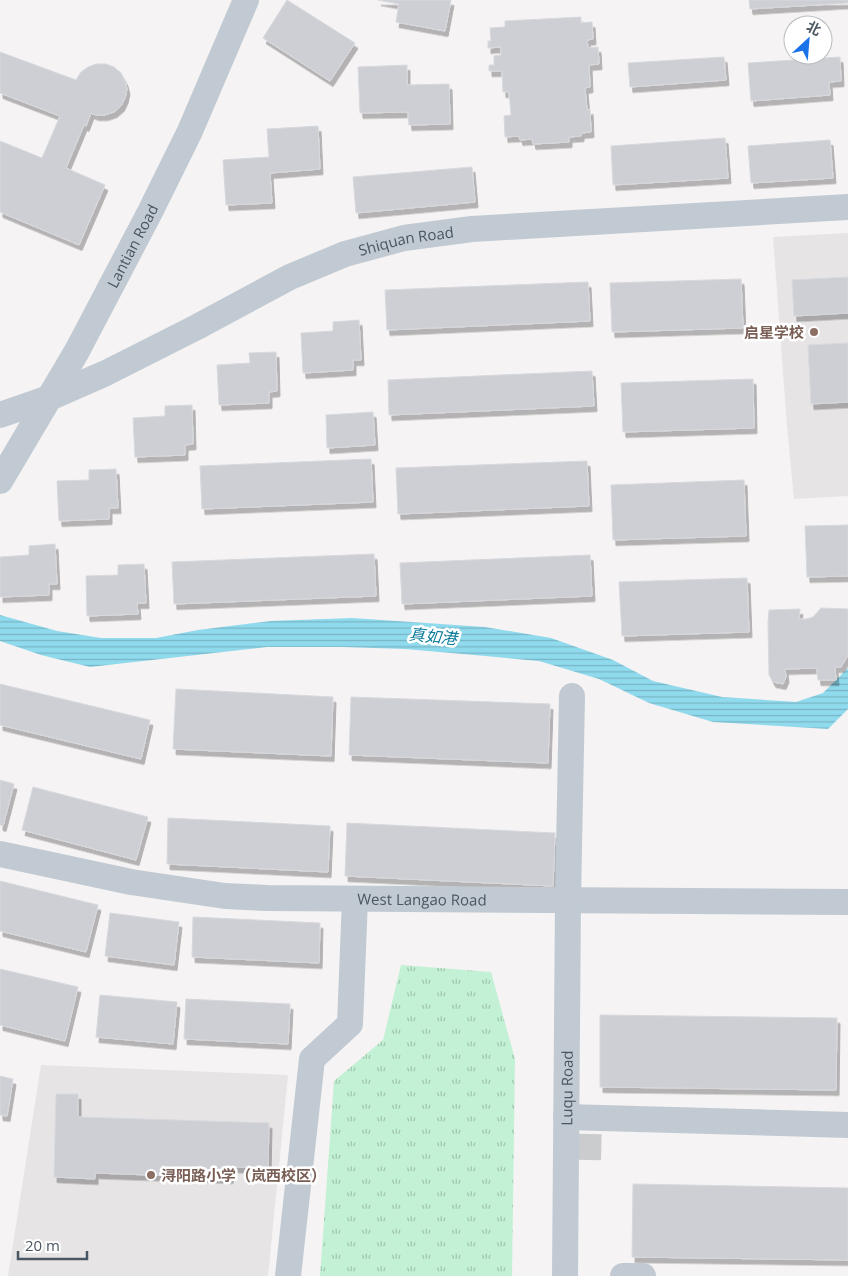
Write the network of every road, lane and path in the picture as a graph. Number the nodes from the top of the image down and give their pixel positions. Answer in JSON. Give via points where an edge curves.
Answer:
{"nodes":[{"id":1,"x":246,"y":0,"type":"edge"},
{"id":2,"x":848,"y":207,"type":"edge"},
{"id":3,"x":49,"y":398,"type":"junction"},
{"id":4,"x":0,"y":415,"type":"edge"},
{"id":5,"x":0,"y":481,"type":"edge"},
{"id":6,"x":572,"y":696,"type":"dead end"},
{"id":7,"x":0,"y":854,"type":"edge"},
{"id":8,"x":355,"y":899,"type":"junction"},
{"id":9,"x":568,"y":900,"type":"junction"},
{"id":10,"x":848,"y":902,"type":"edge"},
{"id":11,"x":566,"y":1117,"type":"junction"},
{"id":12,"x":848,"y":1125,"type":"edge"},
{"id":13,"x":288,"y":1276,"type":"edge"},
{"id":14,"x":565,"y":1276,"type":"edge"},
{"id":15,"x":623,"y":1276,"type":"edge"},
{"id":16,"x":644,"y":1276,"type":"edge"}],
"edges":[{"from":1,"to":3,"type":"street","name":"Lantian Road","via":[[190,131],[150,212]]},
{"from":2,"to":3,"type":"street","name":"Shiquan Road","via":[[472,230],[404,238],[345,254],[290,277],[128,362]]},
{"from":3,"to":4,"type":"street","name":"Shiquan Road"},
{"from":3,"to":5,"type":"street","name":"Lantian Road"},
{"from":6,"to":9,"type":"street","name":"Luqu Road"},
{"from":7,"to":8,"type":"street","name":"West Langao Road","via":[[184,891],[259,898]]},
{"from":8,"to":9,"type":"street","name":"West Langao Road"},
{"from":8,"to":13,"type":"street","via":[[350,1024],[312,1059]]},
{"from":9,"to":10,"type":"street","name":"West Langao Road"},
{"from":9,"to":11,"type":"street","name":"Luqu Road"},
{"from":11,"to":12,"type":"street"},
{"from":11,"to":14,"type":"street","name":"Luqu Road"},
{"from":15,"to":16,"type":"street"}]}
